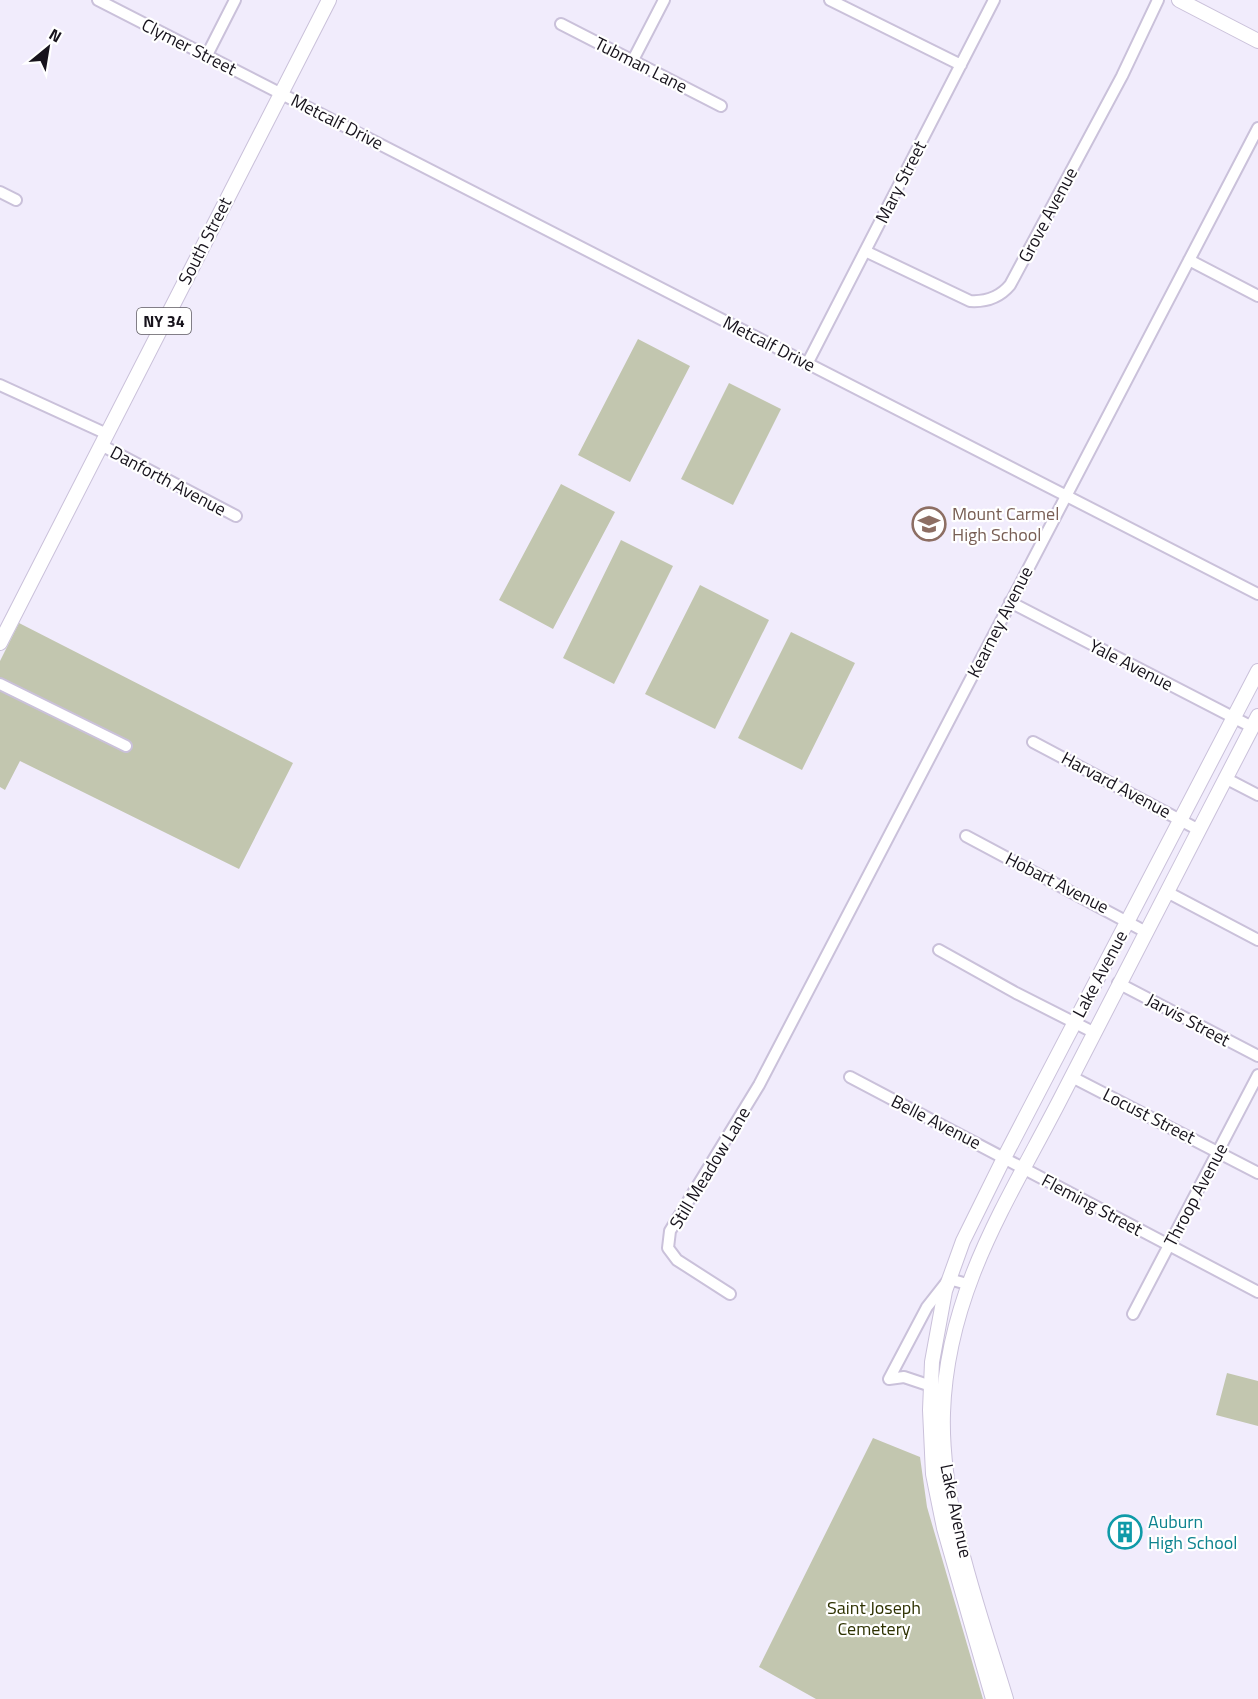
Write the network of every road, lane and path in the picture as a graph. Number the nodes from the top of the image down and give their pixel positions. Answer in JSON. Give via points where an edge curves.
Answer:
{"nodes":[{"id":1,"x":98,"y":0,"type":"edge"},
{"id":2,"x":236,"y":0,"type":"edge"},
{"id":3,"x":329,"y":0,"type":"edge"},
{"id":4,"x":664,"y":0,"type":"edge"},
{"id":5,"x":830,"y":0,"type":"edge"},
{"id":6,"x":994,"y":0,"type":"edge"},
{"id":7,"x":1158,"y":0,"type":"edge"},
{"id":8,"x":1179,"y":0,"type":"edge"},
{"id":9,"x":561,"y":24,"type":"dead end"},
{"id":10,"x":1258,"y":41,"type":"edge"},
{"id":11,"x":207,"y":56,"type":"junction"},
{"id":12,"x":633,"y":60,"type":"junction"},
{"id":13,"x":961,"y":65,"type":"junction"},
{"id":14,"x":281,"y":94,"type":"junction"},
{"id":15,"x":722,"y":106,"type":"dead end"},
{"id":16,"x":1258,"y":128,"type":"edge"},
{"id":17,"x":0,"y":192,"type":"edge"},
{"id":18,"x":16,"y":200,"type":"dead end"},
{"id":19,"x":865,"y":251,"type":"junction"},
{"id":20,"x":1189,"y":260,"type":"junction"},
{"id":21,"x":1258,"y":296,"type":"edge"},
{"id":22,"x":807,"y":364,"type":"junction"},
{"id":23,"x":0,"y":385,"type":"edge"},
{"id":24,"x":104,"y":440,"type":"junction"},
{"id":25,"x":1065,"y":496,"type":"junction"},
{"id":26,"x":236,"y":516,"type":"dead end"},
{"id":27,"x":1258,"y":594,"type":"edge"},
{"id":28,"x":1010,"y":602,"type":"junction"},
{"id":29,"x":0,"y":643,"type":"edge"},
{"id":30,"x":1258,"y":671,"type":"edge"},
{"id":31,"x":0,"y":684,"type":"edge"},
{"id":32,"x":1234,"y":718,"type":"junction"},
{"id":33,"x":1255,"y":722,"type":"edge"},
{"id":34,"x":1033,"y":742,"type":"dead end"},
{"id":35,"x":126,"y":746,"type":"dead end"},
{"id":36,"x":1225,"y":778,"type":"junction"},
{"id":37,"x":1258,"y":795,"type":"edge"},
{"id":38,"x":1180,"y":819,"type":"junction"},
{"id":39,"x":1199,"y":830,"type":"junction"},
{"id":40,"x":966,"y":836,"type":"dead end"},
{"id":41,"x":1167,"y":891,"type":"junction"},
{"id":42,"x":1128,"y":921,"type":"junction"},
{"id":43,"x":1146,"y":932,"type":"junction"},
{"id":44,"x":1258,"y":940,"type":"edge"},
{"id":45,"x":939,"y":950,"type":"dead end"},
{"id":46,"x":1118,"y":983,"type":"junction"},
{"id":47,"x":1075,"y":1023,"type":"junction"},
{"id":48,"x":1093,"y":1032,"type":"junction"},
{"id":49,"x":1258,"y":1056,"type":"edge"},
{"id":50,"x":1258,"y":1075,"type":"edge"},
{"id":51,"x":850,"y":1077,"type":"dead end"},
{"id":52,"x":1072,"y":1077,"type":"junction"},
{"id":53,"x":759,"y":1085,"type":"joint"},
{"id":54,"x":1218,"y":1152,"type":"junction"},
{"id":55,"x":1004,"y":1158,"type":"junction"},
{"id":56,"x":1023,"y":1168,"type":"junction"},
{"id":57,"x":1258,"y":1173,"type":"edge"},
{"id":58,"x":1168,"y":1245,"type":"junction"},
{"id":59,"x":949,"y":1279,"type":"junction"},
{"id":60,"x":967,"y":1284,"type":"junction"},
{"id":61,"x":1258,"y":1292,"type":"edge"},
{"id":62,"x":730,"y":1294,"type":"dead end"},
{"id":63,"x":1133,"y":1314,"type":"dead end"},
{"id":64,"x":931,"y":1386,"type":"junction"},
{"id":65,"x":993,"y":1699,"type":"edge"},
{"id":66,"x":1006,"y":1699,"type":"edge"}],
"edges":[{"from":1,"to":11,"type":"street","name":"Clymer Street"},
{"from":2,"to":11,"type":"street"},
{"from":3,"to":14,"type":"main road","name":"South Street","number":"NY 34"},
{"from":4,"to":12,"type":"street"},
{"from":5,"to":13,"type":"street"},
{"from":6,"to":13,"type":"street","name":"Mary Street"},
{"from":7,"to":19,"type":"street","name":"Grove Avenue","via":[[1106,106],[1003,292],[970,301]]},
{"from":8,"to":10,"type":"main road"},
{"from":9,"to":12,"type":"street","name":"Tubman Lane"},
{"from":11,"to":14,"type":"street","name":"Clymer Street"},
{"from":12,"to":15,"type":"street","name":"Tubman Lane"},
{"from":13,"to":19,"type":"street","name":"Mary Street"},
{"from":14,"to":22,"type":"street","name":"Metcalf Drive"},
{"from":14,"to":24,"type":"main road","name":"South Street","number":"NY 34"},
{"from":16,"to":20,"type":"street","name":"Kearney Avenue"},
{"from":17,"to":18,"type":"street"},
{"from":19,"to":22,"type":"street","name":"Mary Street"},
{"from":20,"to":21,"type":"street"},
{"from":20,"to":25,"type":"street","name":"Kearney Avenue"},
{"from":22,"to":25,"type":"street","name":"Metcalf Drive"},
{"from":23,"to":24,"type":"street","name":"Danforth Avenue"},
{"from":24,"to":26,"type":"street","name":"Danforth Avenue"},
{"from":24,"to":29,"type":"main road","name":"South Street","number":"NY 34"},
{"from":25,"to":27,"type":"street","name":"Metcalf Drive"},
{"from":25,"to":28,"type":"street","name":"Kearney Avenue"},
{"from":28,"to":32,"type":"street","name":"Yale Avenue"},
{"from":28,"to":53,"type":"street","name":"Kearney Avenue"},
{"from":30,"to":32,"type":"main road","name":"Lake Avenue"},
{"from":31,"to":35,"type":"street"},
{"from":32,"to":33,"type":"street","name":"Yale Avenue"},
{"from":32,"to":38,"type":"main road","name":"Lake Avenue"},
{"from":33,"to":36,"type":"main road","name":"Lake Avenue"},
{"from":34,"to":38,"type":"street","name":"Harvard Avenue"},
{"from":36,"to":37,"type":"street"},
{"from":36,"to":39,"type":"main road","name":"Lake Avenue"},
{"from":38,"to":39,"type":"street","name":"Harvard Avenue"},
{"from":38,"to":42,"type":"main road","name":"Lake Avenue"},
{"from":39,"to":41,"type":"main road","name":"Lake Avenue"},
{"from":40,"to":42,"type":"street","name":"Hobart Avenue"},
{"from":41,"to":43,"type":"main road","name":"Lake Avenue"},
{"from":41,"to":44,"type":"street"},
{"from":42,"to":43,"type":"street","name":"Hobart Avenue"},
{"from":42,"to":47,"type":"main road","name":"Lake Avenue"},
{"from":43,"to":46,"type":"main road","name":"Lake Avenue"},
{"from":45,"to":47,"type":"street"},
{"from":46,"to":48,"type":"main road","name":"Lake Avenue"},
{"from":46,"to":49,"type":"street","name":"Jarvis Street"},
{"from":47,"to":48,"type":"street"},
{"from":47,"to":55,"type":"main road","name":"Lake Avenue"},
{"from":48,"to":52,"type":"main road","name":"Lake Avenue"},
{"from":50,"to":54,"type":"street","name":"Throop Avenue"},
{"from":51,"to":55,"type":"street","name":"Belle Avenue"},
{"from":52,"to":54,"type":"street","name":"Locust Street"},
{"from":52,"to":56,"type":"main road","name":"Lake Avenue"},
{"from":53,"to":62,"type":"street","name":"Still Meadow Lane","via":[[670,1231],[668,1248],[677,1260]]},
{"from":54,"to":57,"type":"street","name":"Locust Street"},
{"from":54,"to":58,"type":"street","name":"Throop Avenue"},
{"from":55,"to":56,"type":"street","name":"Belle Avenue"},
{"from":55,"to":59,"type":"main road","name":"Lake Avenue"},
{"from":56,"to":58,"type":"street","name":"Fleming Street"},
{"from":56,"to":60,"type":"main road","name":"Lake Avenue"},
{"from":58,"to":61,"type":"street","name":"Fleming Street"},
{"from":58,"to":63,"type":"street","name":"Throop Avenue"},
{"from":59,"to":60,"type":"street"},
{"from":59,"to":64,"type":"main road","name":"Lake Avenue","via":[[938,1326]]},
{"from":59,"to":64,"type":"street","name":"Lake Avenue","via":[[927,1307],[889,1379],[904,1377]]},
{"from":60,"to":66,"type":"main road","name":"Lake Avenue","via":[[947,1361],[944,1458],[959,1536]]},
{"from":64,"to":65,"type":"main road","name":"Lake Avenue","via":[[930,1440],[938,1500]]}]}
